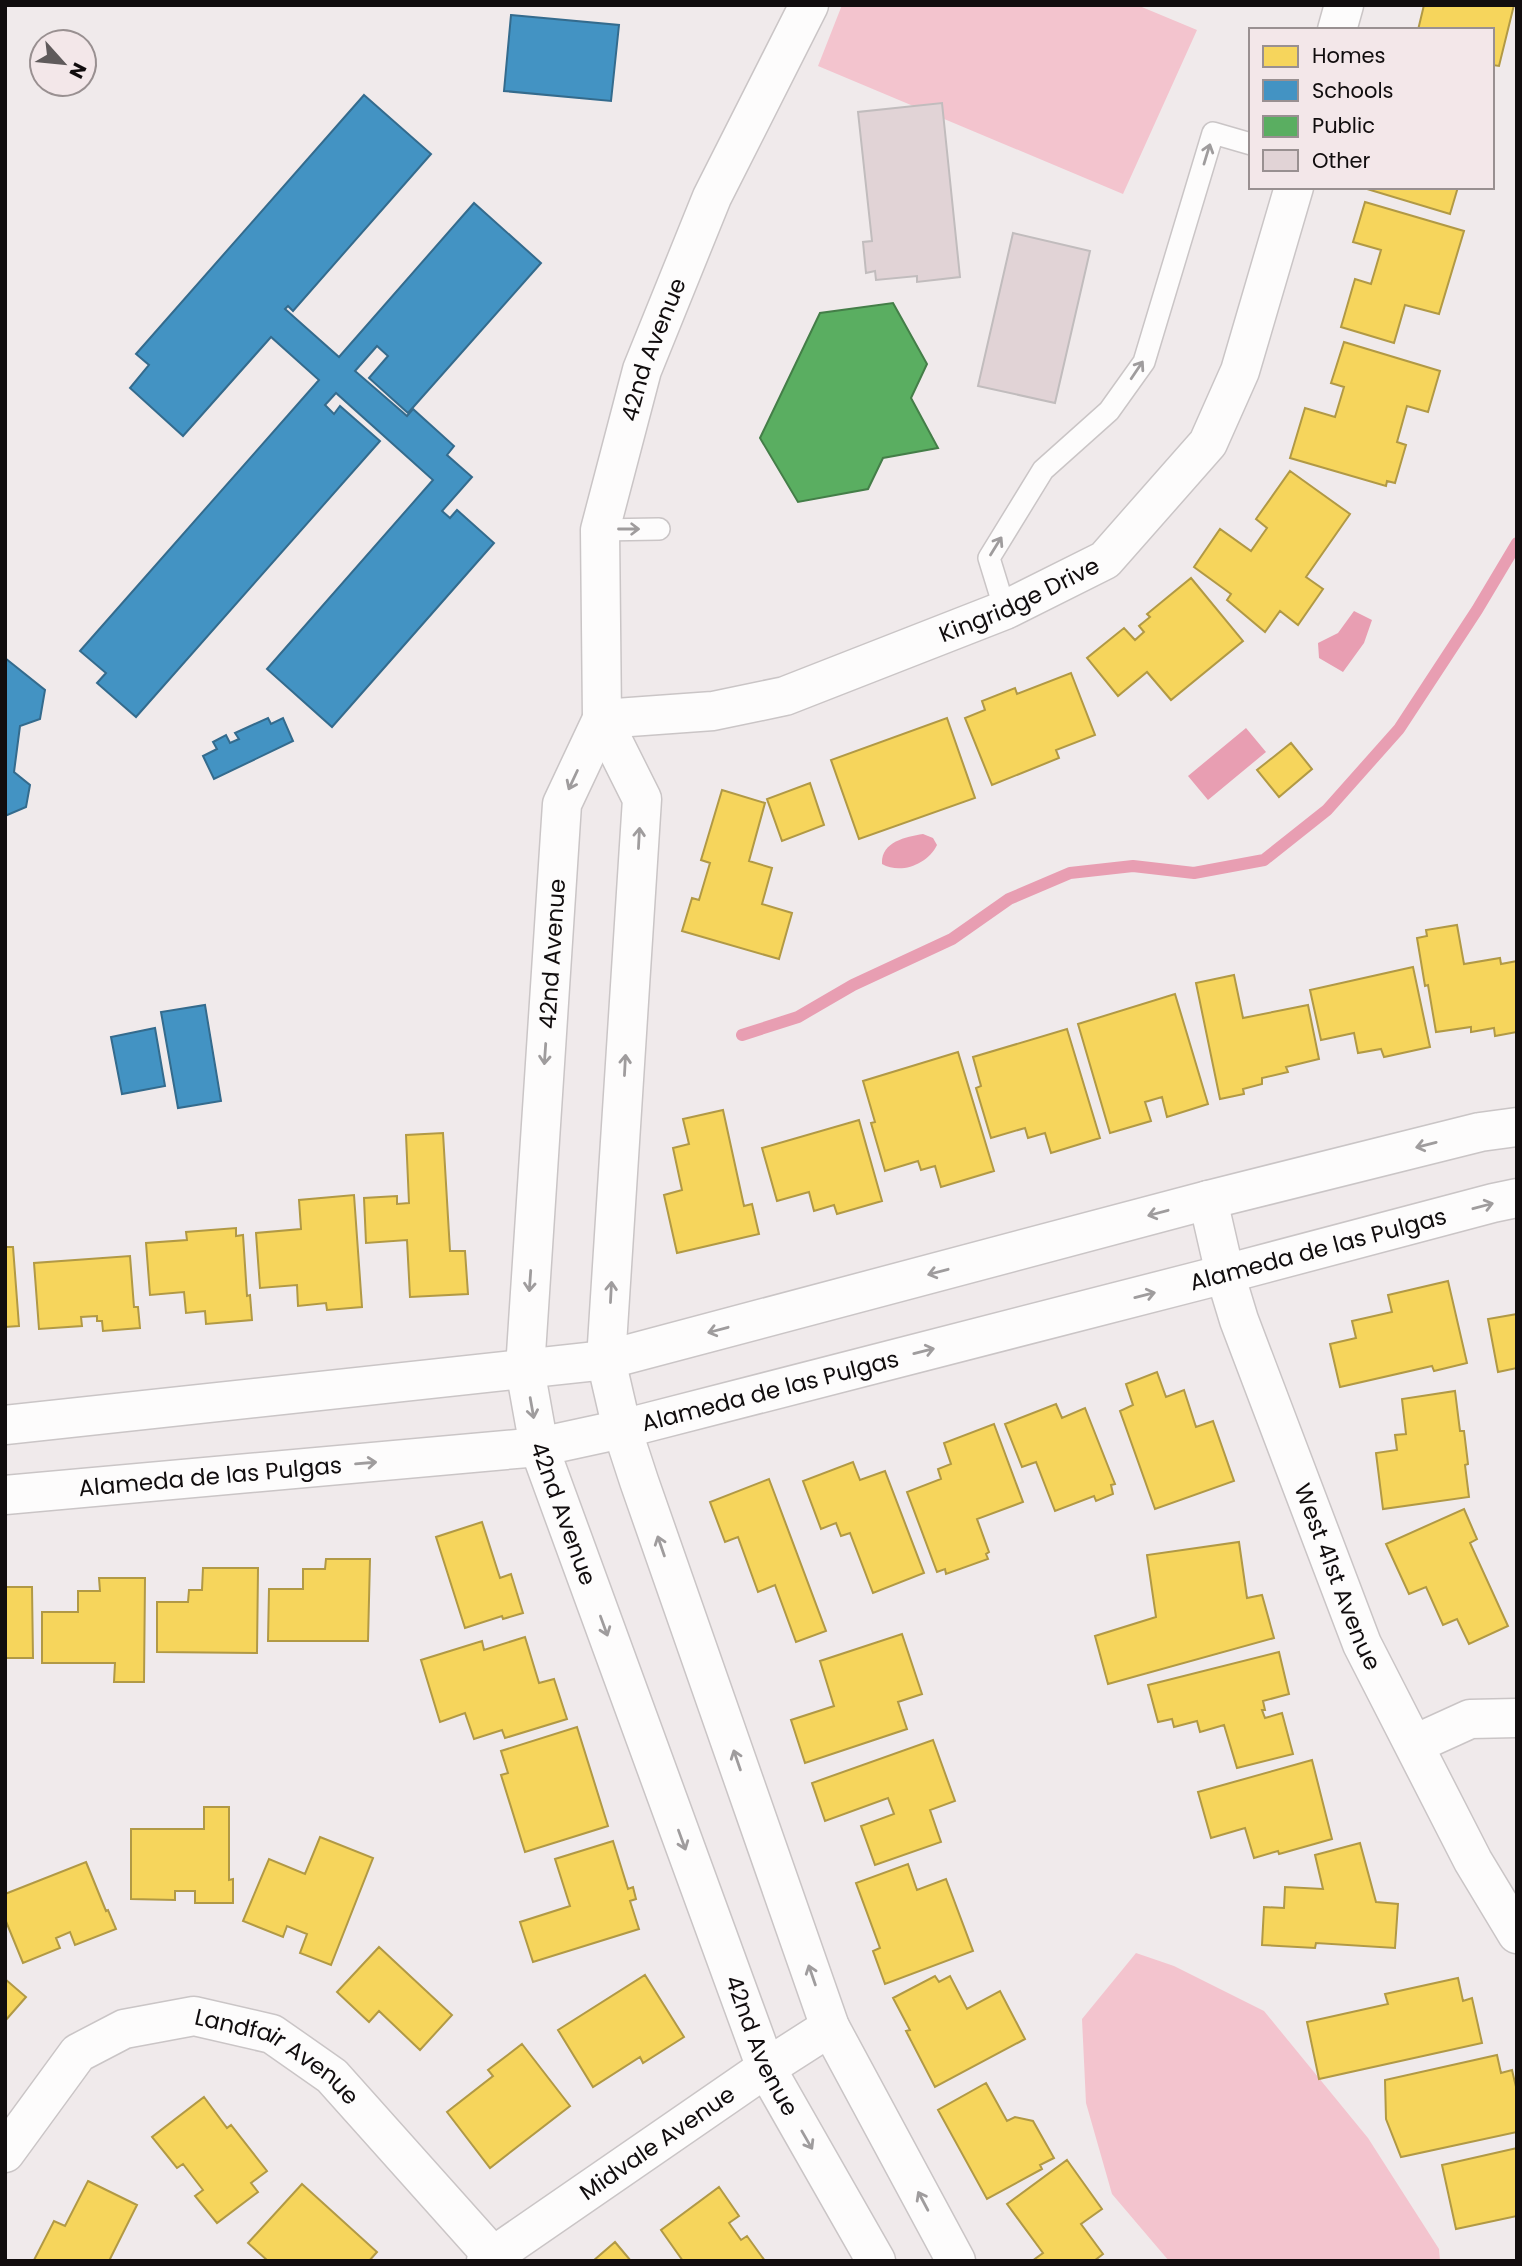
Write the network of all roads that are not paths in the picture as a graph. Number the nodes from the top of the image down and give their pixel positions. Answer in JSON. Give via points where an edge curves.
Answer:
{"nodes":[{"id":1,"x":810,"y":5,"type":"edge"},
{"id":2,"x":1344,"y":5,"type":"edge"},
{"id":3,"x":1338,"y":28,"type":"edge"},
{"id":4,"x":1249,"y":143,"type":"edge"},
{"id":5,"x":1293,"y":189,"type":"edge"},
{"id":6,"x":659,"y":529,"type":"dead end"},
{"id":7,"x":600,"y":530,"type":"junction"},
{"id":8,"x":1005,"y":610,"type":"junction"},
{"id":9,"x":602,"y":719,"type":"junction"},
{"id":10,"x":1517,"y":1127,"type":"edge"},
{"id":11,"x":1517,"y":1198,"type":"edge"},
{"id":12,"x":1208,"y":1200,"type":"junction"},
{"id":13,"x":1225,"y":1274,"type":"junction"},
{"id":14,"x":606,"y":1360,"type":"junction"},
{"id":15,"x":525,"y":1369,"type":"junction"},
{"id":16,"x":5,"y":1425,"type":"edge"},
{"id":17,"x":622,"y":1429,"type":"junction"},
{"id":18,"x":539,"y":1447,"type":"junction"},
{"id":19,"x":5,"y":1494,"type":"edge"},
{"id":20,"x":1517,"y":1718,"type":"edge"},
{"id":21,"x":1415,"y":1744,"type":"junction"},
{"id":22,"x":1517,"y":1934,"type":"edge"},
{"id":23,"x":830,"y":2027,"type":"junction"},
{"id":24,"x":766,"y":2068,"type":"junction"},
{"id":25,"x":5,"y":2153,"type":"edge"},
{"id":26,"x":489,"y":2258,"type":"edge"},
{"id":27,"x":876,"y":2261,"type":"edge"},
{"id":28,"x":956,"y":2261,"type":"edge"}],
"edges":[{"from":1,"to":7,"type":"street","name":"42nd Avenue","via":[[712,197],[642,370]]},
{"from":2,"to":3,"type":"street"},
{"from":8,"to":4,"type":"lane","one_way":true,"via":[[989,558],[1043,470],[1109,411],[1144,362],[1213,132]]},
{"from":5,"to":8,"type":"street","name":"Kingridge Drive","via":[[1240,371],[1208,443],[1105,560]]},
{"from":7,"to":6,"type":"lane","one_way":true},
{"from":7,"to":9,"type":"street","name":"42nd Avenue"},
{"from":8,"to":9,"type":"street","name":"Kingridge Drive","via":[[785,696],[713,711]]},
{"from":14,"to":9,"type":"street","name":"42nd Avenue","one_way":true,"via":[[642,799]]},
{"from":9,"to":15,"type":"street","name":"42nd Avenue","one_way":true,"via":[[562,804]]},
{"from":10,"to":12,"type":"street","one_way":true,"via":[[1480,1132]]},
{"from":13,"to":11,"type":"street","name":"Alameda de las Pulgas","one_way":true},
{"from":12,"to":13,"type":"street","name":"West 41st Avenue"},
{"from":12,"to":14,"type":"street","one_way":true},
{"from":17,"to":13,"type":"street","name":"Alameda de las Pulgas","one_way":true},
{"from":13,"to":21,"type":"street","name":"West 41st Avenue","via":[[1362,1644]]},
{"from":14,"to":15,"type":"street"},
{"from":14,"to":17,"type":"street","name":"42nd Avenue"},
{"from":15,"to":16,"type":"street"},
{"from":15,"to":18,"type":"street","name":"42nd Avenue","one_way":true},
{"from":17,"to":18,"type":"street","name":"Alameda de las Pulgas"},
{"from":23,"to":17,"type":"street","name":"42nd Avenue","one_way":true},
{"from":19,"to":18,"type":"street","name":"Alameda de las Pulgas","one_way":true},
{"from":18,"to":24,"type":"street","name":"42nd Avenue","one_way":true},
{"from":20,"to":21,"type":"street","via":[[1470,1719]]},
{"from":21,"to":22,"type":"street","name":"West 41st Avenue","via":[[1473,1861]]},
{"from":23,"to":24,"type":"street","name":"Midvale Avenue"},
{"from":28,"to":23,"type":"street","name":"42nd Avenue","one_way":true},
{"from":24,"to":26,"type":"street","name":"Midvale Avenue"},
{"from":24,"to":27,"type":"street","name":"42nd Avenue","one_way":true},
{"from":25,"to":26,"type":"street","name":"Landfair Avenue","via":[[78,2053],[124,2029],[194,2016],[272,2034],[332,2076]]}]}
